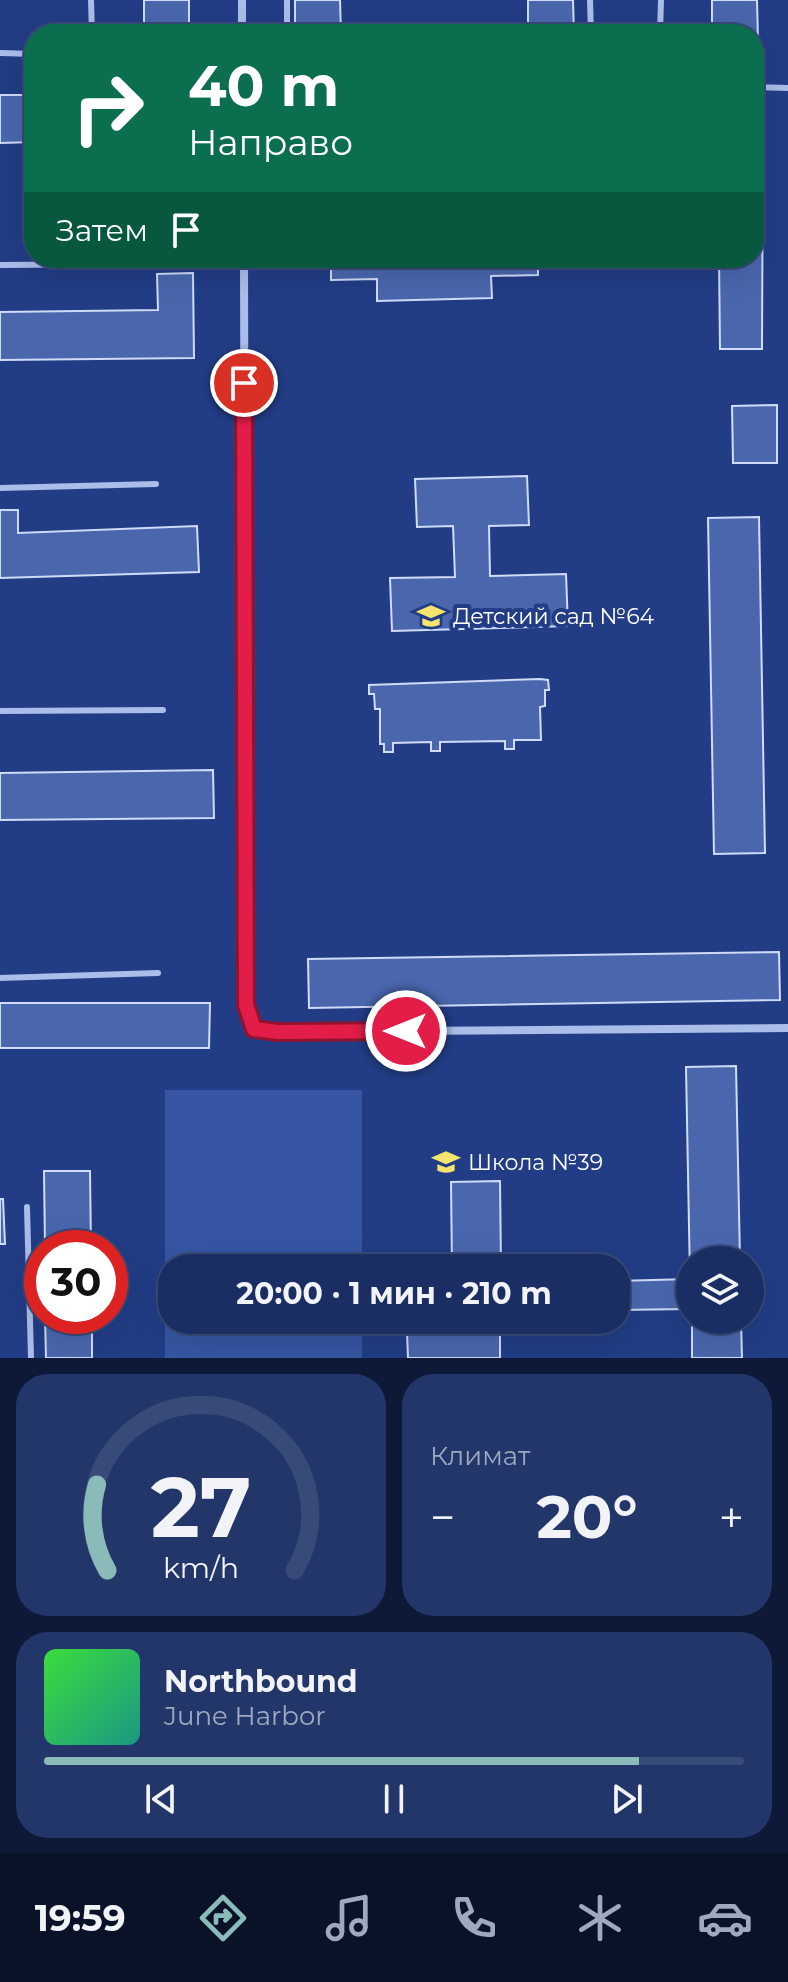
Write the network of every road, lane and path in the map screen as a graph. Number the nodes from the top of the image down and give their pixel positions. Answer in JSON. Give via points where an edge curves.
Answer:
{"nodes":[{"id":1,"x":91,"y":0,"type":"edge"},
{"id":2,"x":242,"y":0,"type":"edge"},
{"id":3,"x":287,"y":0,"type":"edge"},
{"id":4,"x":590,"y":0,"type":"edge"},
{"id":5,"x":661,"y":0,"type":"edge"},
{"id":6,"x":92,"y":24,"type":"edge"},
{"id":7,"x":242,"y":24,"type":"edge"},
{"id":8,"x":287,"y":24,"type":"edge"},
{"id":9,"x":591,"y":24,"type":"edge"},
{"id":10,"x":660,"y":24,"type":"edge"},
{"id":11,"x":0,"y":53,"type":"edge"},
{"id":12,"x":24,"y":54,"type":"edge"},
{"id":13,"x":764,"y":87,"type":"edge"},
{"id":14,"x":788,"y":88,"type":"edge"},
{"id":15,"x":0,"y":265,"type":"edge"},
{"id":16,"x":24,"y":265,"type":"edge"},
{"id":17,"x":244,"y":268,"type":"edge"},
{"id":18,"x":156,"y":484,"type":"dead end"},
{"id":19,"x":0,"y":488,"type":"edge"},
{"id":20,"x":163,"y":710,"type":"dead end"},
{"id":21,"x":0,"y":711,"type":"edge"},
{"id":22,"x":158,"y":973,"type":"dead end"},
{"id":23,"x":0,"y":978,"type":"edge"},
{"id":24,"x":788,"y":1028,"type":"edge"},
{"id":25,"x":27,"y":1207,"type":"dead end"},
{"id":26,"x":31,"y":1358,"type":"edge"}],
"edges":[{"from":1,"to":6,"type":"lane"},
{"from":2,"to":7,"type":"street"},
{"from":3,"to":8,"type":"lane"},
{"from":4,"to":9,"type":"lane"},
{"from":5,"to":10,"type":"lane"},
{"from":11,"to":12,"type":"lane"},
{"from":13,"to":14,"type":"lane"},
{"from":15,"to":16,"type":"lane"},
{"from":17,"to":24,"type":"street","via":[[246,1005],[254,1029]]},
{"from":18,"to":19,"type":"lane"},
{"from":20,"to":21,"type":"lane"},
{"from":22,"to":23,"type":"lane"},
{"from":25,"to":26,"type":"lane"}]}
